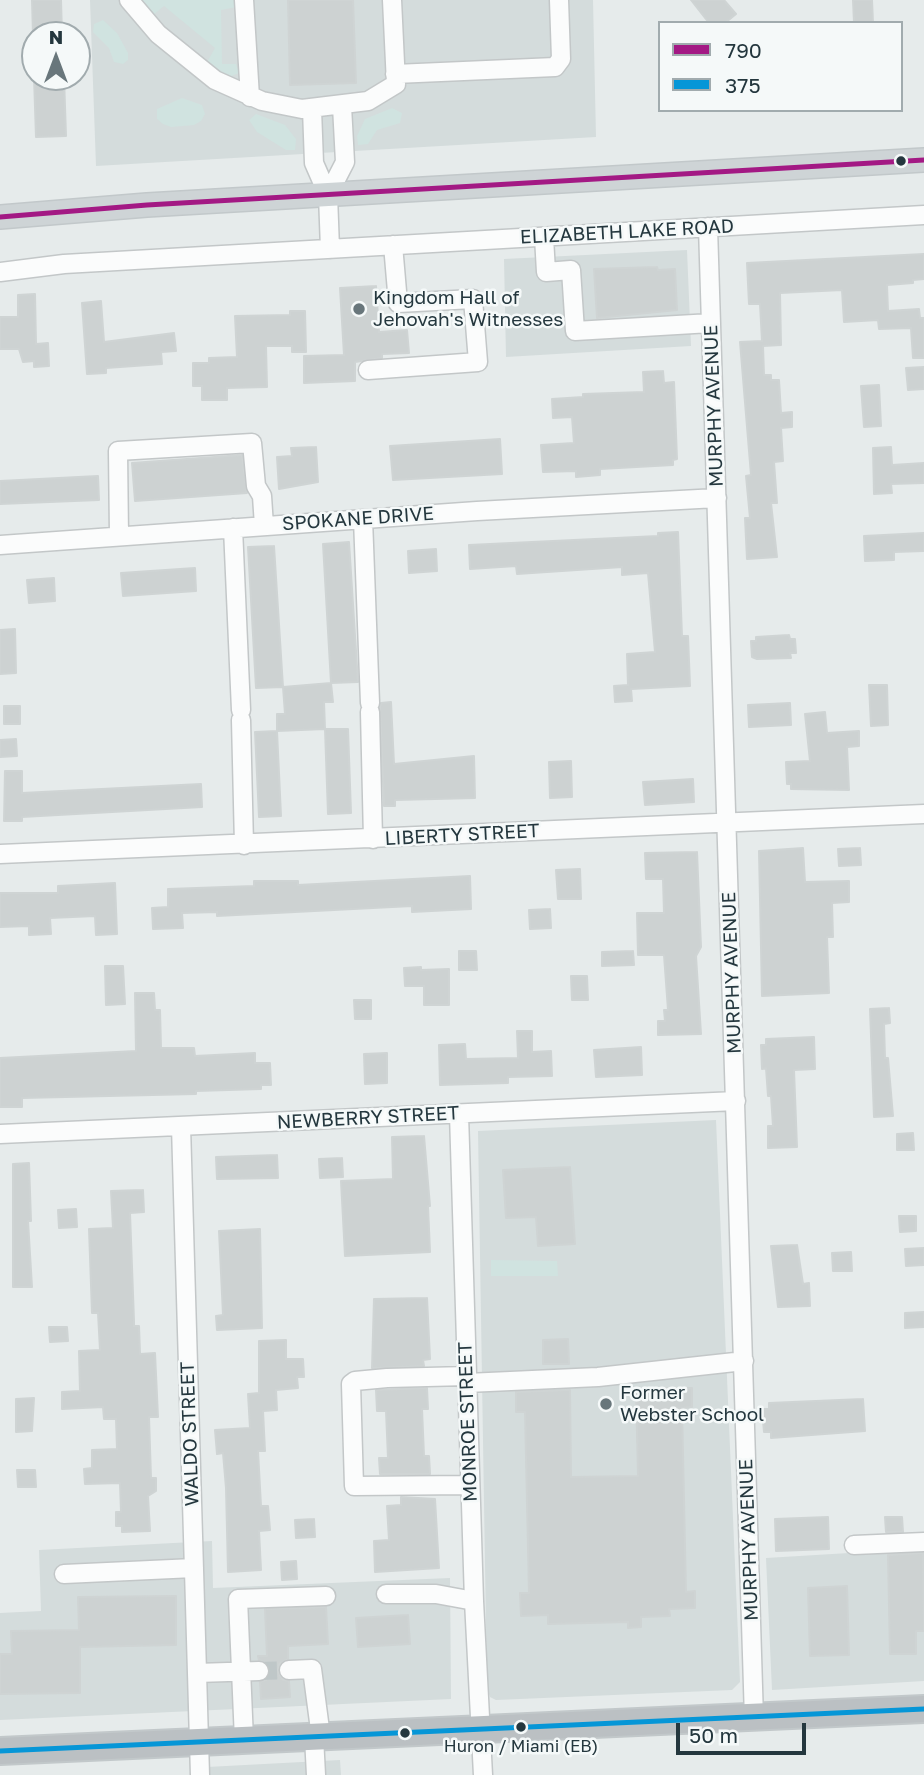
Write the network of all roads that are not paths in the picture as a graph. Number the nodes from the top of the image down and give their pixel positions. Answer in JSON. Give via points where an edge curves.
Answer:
{"nodes":[{"id":1,"x":129,"y":0,"type":"edge"},
{"id":2,"x":244,"y":0,"type":"edge"},
{"id":3,"x":392,"y":0,"type":"edge"},
{"id":4,"x":559,"y":0,"type":"edge"},
{"id":5,"x":395,"y":74,"type":"junction"},
{"id":6,"x":250,"y":97,"type":"junction"},
{"id":7,"x":342,"y":106,"type":"junction"},
{"id":8,"x":312,"y":109,"type":"junction"},
{"id":9,"x":924,"y":160,"type":"edge"},
{"id":10,"x":328,"y":195,"type":"junction"},
{"id":11,"x":924,"y":215,"type":"edge"},
{"id":12,"x":0,"y":217,"type":"edge"},
{"id":13,"x":708,"y":227,"type":"junction"},
{"id":14,"x":544,"y":237,"type":"junction"},
{"id":15,"x":393,"y":245,"type":"junction"},
{"id":16,"x":330,"y":249,"type":"junction"},
{"id":17,"x":0,"y":272,"type":"edge"},
{"id":18,"x":711,"y":323,"type":"junction"},
{"id":19,"x":368,"y":370,"type":"dead end"},
{"id":20,"x":717,"y":498,"type":"junction"},
{"id":21,"x":363,"y":519,"type":"junction"},
{"id":22,"x":264,"y":526,"type":"junction"},
{"id":23,"x":233,"y":528,"type":"junction"},
{"id":24,"x":119,"y":536,"type":"junction"},
{"id":25,"x":0,"y":545,"type":"edge"},
{"id":26,"x":924,"y":814,"type":"edge"},
{"id":27,"x":728,"y":824,"type":"junction"},
{"id":28,"x":373,"y":839,"type":"junction"},
{"id":29,"x":244,"y":845,"type":"junction"},
{"id":30,"x":0,"y":854,"type":"edge"},
{"id":31,"x":736,"y":1101,"type":"junction"},
{"id":32,"x":459,"y":1114,"type":"junction"},
{"id":33,"x":181,"y":1126,"type":"junction"},
{"id":34,"x":0,"y":1134,"type":"edge"},
{"id":35,"x":744,"y":1362,"type":"junction"},
{"id":36,"x":467,"y":1379,"type":"junction"},
{"id":37,"x":470,"y":1485,"type":"junction"},
{"id":38,"x":924,"y":1542,"type":"edge"},
{"id":39,"x":854,"y":1545,"type":"dead end"},
{"id":40,"x":194,"y":1568,"type":"junction"},
{"id":41,"x":64,"y":1574,"type":"dead end"},
{"id":42,"x":386,"y":1594,"type":"dead end"},
{"id":43,"x":326,"y":1596,"type":"dead end"},
{"id":44,"x":474,"y":1601,"type":"junction"},
{"id":45,"x":289,"y":1670,"type":"tunnel mouth"},
{"id":46,"x":250,"y":1671,"type":"junction"},
{"id":47,"x":197,"y":1673,"type":"junction"},
{"id":48,"x":924,"y":1709,"type":"edge"},
{"id":49,"x":754,"y":1719,"type":"junction"},
{"id":50,"x":479,"y":1730,"type":"junction"},
{"id":51,"x":318,"y":1737,"type":"junction"},
{"id":52,"x":244,"y":1740,"type":"junction"},
{"id":53,"x":199,"y":1742,"type":"junction"},
{"id":54,"x":0,"y":1751,"type":"edge"},
{"id":55,"x":200,"y":1775,"type":"edge"},
{"id":56,"x":316,"y":1775,"type":"edge"},
{"id":57,"x":483,"y":1775,"type":"edge"}],
"edges":[{"from":1,"to":6,"type":"street","via":[[145,22],[199,70]]},
{"from":2,"to":6,"type":"street"},
{"from":3,"to":5,"type":"street"},
{"from":4,"to":5,"type":"street","via":[[561,59],[555,67]]},
{"from":5,"to":7,"type":"street","via":[[396,84],[382,93]]},
{"from":6,"to":8,"type":"street"},
{"from":7,"to":8,"type":"street"},
{"from":7,"to":10,"type":"street","via":[[345,162]]},
{"from":8,"to":10,"type":"street","via":[[314,163]]},
{"from":9,"to":10,"type":"main road"},
{"from":10,"to":12,"type":"main road"},
{"from":10,"to":16,"type":"street"},
{"from":11,"to":13,"type":"street","name":"ELIZABETH LAKE ROAD"},
{"from":13,"to":14,"type":"street","name":"ELIZABETH LAKE ROAD"},
{"from":13,"to":18,"type":"street","name":"MURPHY AVENUE"},
{"from":14,"to":15,"type":"street","name":"ELIZABETH LAKE ROAD"},
{"from":14,"to":18,"type":"street","via":[[546,272],[571,270],[575,331]]},
{"from":15,"to":16,"type":"street","name":"ELIZABETH LAKE ROAD"},
{"from":15,"to":19,"type":"street","via":[[398,303],[473,299],[478,362]]},
{"from":16,"to":17,"type":"street","name":"ELIZABETH LAKE ROAD","via":[[64,264]]},
{"from":18,"to":20,"type":"street","name":"MURPHY AVENUE"},
{"from":20,"to":21,"type":"street","name":"SPOKANE DRIVE"},
{"from":20,"to":27,"type":"street","name":"MURPHY AVENUE"},
{"from":21,"to":22,"type":"street","name":"SPOKANE DRIVE"},
{"from":21,"to":28,"type":"street"},
{"from":22,"to":23,"type":"street","name":"SPOKANE DRIVE"},
{"from":22,"to":24,"type":"street","via":[[252,443],[118,451]]},
{"from":23,"to":24,"type":"street","name":"SPOKANE DRIVE"},
{"from":23,"to":29,"type":"street"},
{"from":24,"to":25,"type":"street","name":"SPOKANE DRIVE"},
{"from":26,"to":27,"type":"street","name":"LIBERTY STREET"},
{"from":27,"to":28,"type":"street","name":"LIBERTY STREET"},
{"from":27,"to":31,"type":"street","name":"MURPHY AVENUE"},
{"from":28,"to":29,"type":"street","name":"LIBERTY STREET"},
{"from":29,"to":30,"type":"street","name":"LIBERTY STREET"},
{"from":31,"to":32,"type":"street","name":"NEWBERRY STREET"},
{"from":31,"to":35,"type":"street","name":"MURPHY AVENUE"},
{"from":32,"to":33,"type":"street","name":"NEWBERRY STREET"},
{"from":32,"to":36,"type":"street","name":"MONROE STREET"},
{"from":33,"to":34,"type":"street","name":"NEWBERRY STREET"},
{"from":33,"to":40,"type":"street","name":"WALDO STREET"},
{"from":35,"to":36,"type":"street","via":[[598,1377]]},
{"from":35,"to":49,"type":"street","name":"MURPHY AVENUE"},
{"from":36,"to":37,"type":"street","name":"MONROE STREET"},
{"from":36,"to":37,"type":"street","via":[[351,1384],[354,1486]]},
{"from":37,"to":44,"type":"street","name":"MONROE STREET"},
{"from":38,"to":39,"type":"street"},
{"from":40,"to":41,"type":"street"},
{"from":40,"to":47,"type":"street","name":"WALDO STREET"},
{"from":42,"to":44,"type":"street","via":[[436,1594]]},
{"from":43,"to":46,"type":"street","via":[[238,1599]]},
{"from":44,"to":50,"type":"street","name":"MONROE STREET"},
{"from":45,"to":51,"type":"street","via":[[312,1669]]},
{"from":46,"to":47,"type":"street"},
{"from":46,"to":52,"type":"street"},
{"from":47,"to":53,"type":"street","name":"WALDO STREET"},
{"from":48,"to":49,"type":"highway"},
{"from":49,"to":50,"type":"highway"},
{"from":50,"to":51,"type":"highway"},
{"from":50,"to":57,"type":"street","name":"MONROE STREET"},
{"from":51,"to":52,"type":"highway"},
{"from":51,"to":56,"type":"street"},
{"from":52,"to":53,"type":"highway"},
{"from":53,"to":54,"type":"highway"},
{"from":53,"to":55,"type":"street","name":"WALDO STREET"}]}
